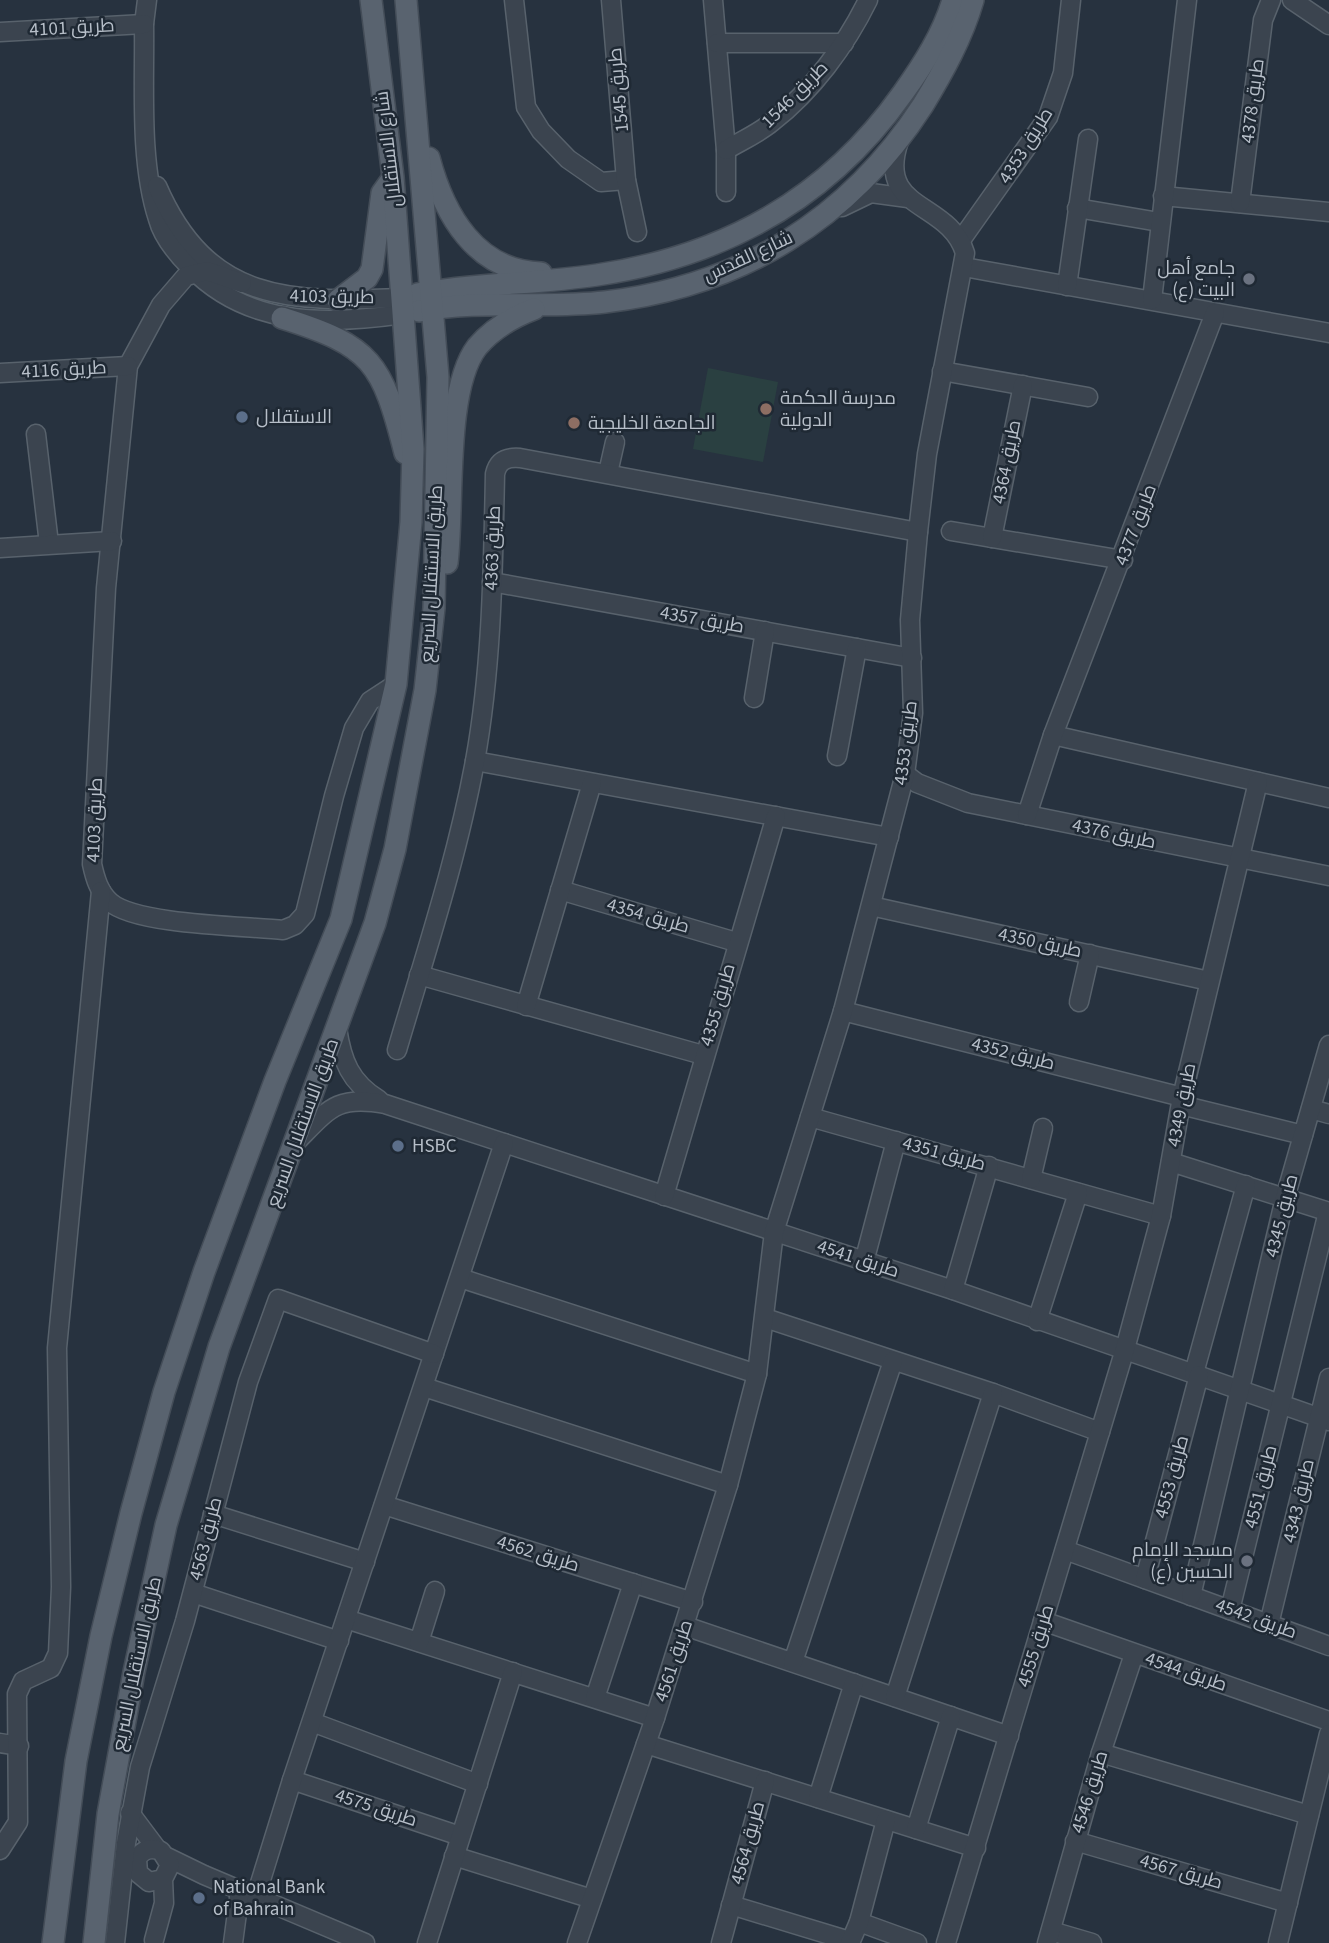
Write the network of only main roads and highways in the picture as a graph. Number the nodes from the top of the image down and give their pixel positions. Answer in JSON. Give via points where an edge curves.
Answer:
{"nodes":[{"id":1,"x":371,"y":0,"type":"edge"},
{"id":2,"x":406,"y":0,"type":"edge"},
{"id":3,"x":953,"y":0,"type":"edge"},
{"id":4,"x":973,"y":0,"type":"edge"},
{"id":5,"x":417,"y":133,"type":"junction"},
{"id":6,"x":393,"y":177,"type":"junction"},
{"id":7,"x":600,"y":275,"type":"junction"},
{"id":8,"x":338,"y":300,"type":"road end"},
{"id":9,"x":430,"y":300,"type":"junction"},
{"id":10,"x":547,"y":304,"type":"junction"},
{"id":11,"x":403,"y":306,"type":"junction"},
{"id":12,"x":282,"y":318,"type":"road end"},
{"id":13,"x":413,"y":482,"type":"junction"},
{"id":14,"x":434,"y":608,"type":"junction"},
{"id":15,"x":53,"y":1943,"type":"edge"},
{"id":16,"x":94,"y":1943,"type":"edge"}],
"edges":[{"from":1,"to":6,"type":"main road","name":"شارع الاستقلال"},
{"from":2,"to":5,"type":"main road","name":"شارع الاستقلال"},
{"from":3,"to":7,"type":"main road","name":"شارع القدس","via":[[923,66],[876,132],[827,179],[760,226],[698,252]]},
{"from":4,"to":10,"type":"main road","name":"شارع القدس","via":[[941,77],[900,141],[822,220],[771,251],[694,283],[605,302]]},
{"from":5,"to":7,"type":"main road","via":[[447,209],[486,256],[513,270]]},
{"from":5,"to":9,"type":"main road","name":"شارع الاستقلال"},
{"from":6,"to":8,"type":"main road","via":[[382,193],[372,269]]},
{"from":6,"to":11,"type":"main road","name":"شارع الاستقلال"},
{"from":7,"to":9,"type":"main road","name":"شارع القدس"},
{"from":9,"to":10,"type":"main road","name":"شارع القدس"},
{"from":9,"to":11,"type":"main road","name":"شارع القدس"},
{"from":9,"to":14,"type":"main road","name":"طريق الاستقلال السريع","via":[[439,415]]},
{"from":10,"to":14,"type":"main road","via":[[506,321],[485,338],[463,376],[445,581]]},
{"from":11,"to":13,"type":"main road","name":"طريق الاستقلال السريع"},
{"from":12,"to":13,"type":"main road","via":[[338,337],[370,364],[390,398]]},
{"from":13,"to":15,"type":"main road","name":"طريق الاستقلال السريع","via":[[396,684],[341,919],[213,1249],[164,1392],[101,1636],[76,1761]]},
{"from":14,"to":16,"type":"main road","name":"طريق الاستقلال السريع","via":[[425,690],[396,849],[375,923],[219,1347],[166,1525],[108,1814]]}]}
